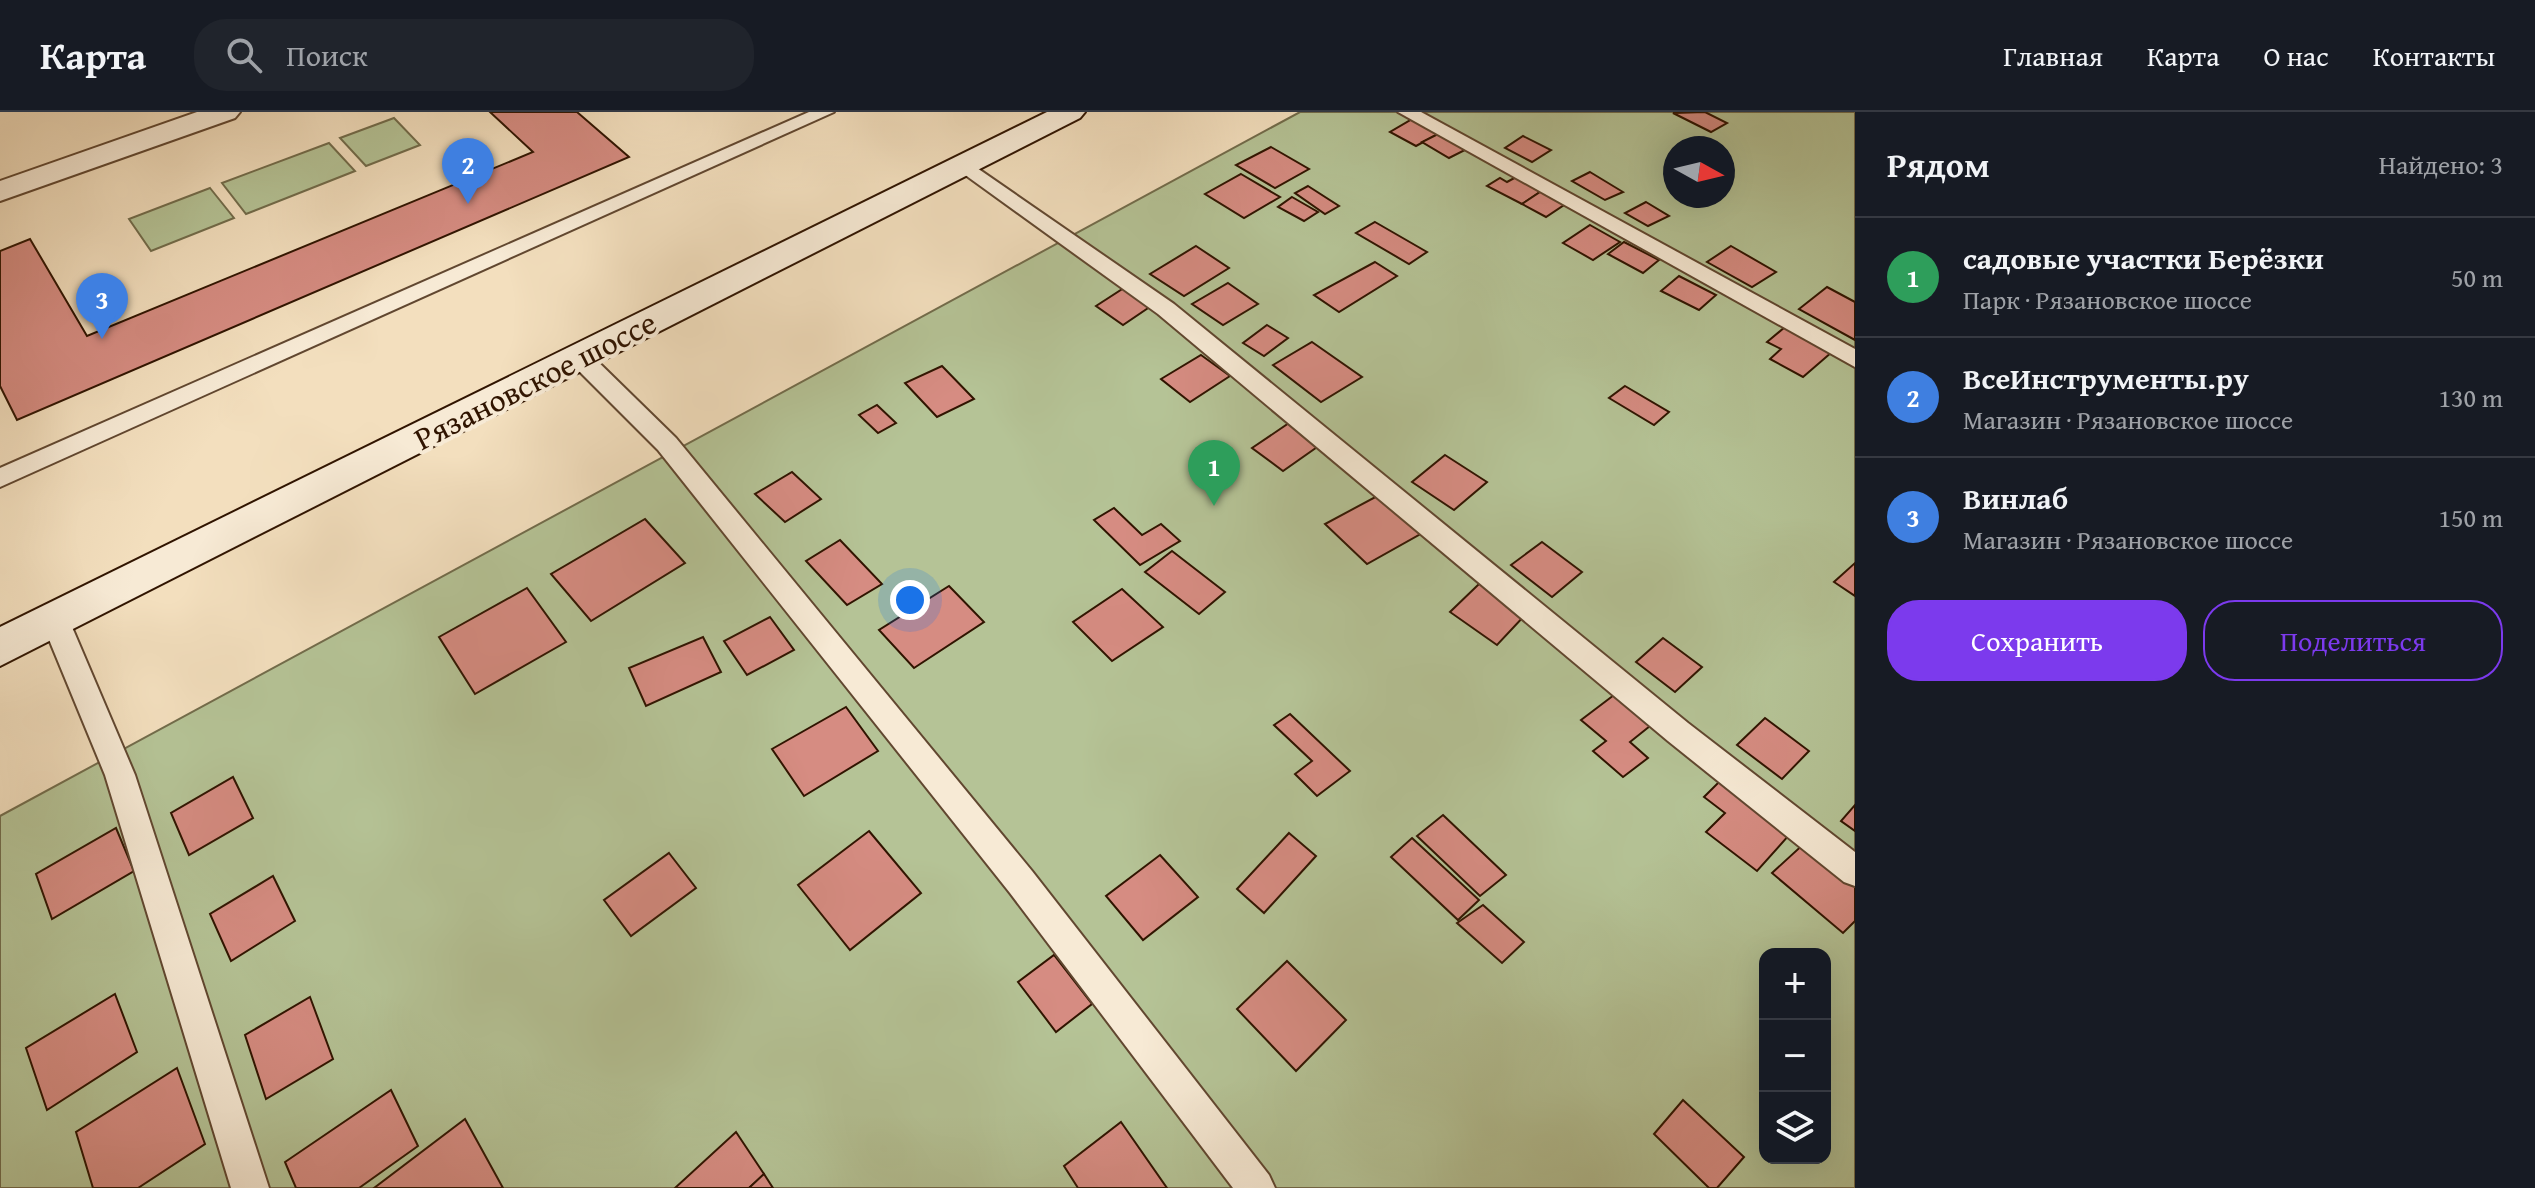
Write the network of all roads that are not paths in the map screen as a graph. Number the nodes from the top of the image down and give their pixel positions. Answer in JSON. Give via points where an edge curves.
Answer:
{"nodes":[{"id":1,"x":225,"y":112,"type":"edge"},
{"id":2,"x":825,"y":112,"type":"edge"},
{"id":3,"x":1070,"y":112,"type":"edge"},
{"id":4,"x":1407,"y":112,"type":"edge"},
{"id":5,"x":964,"y":165,"type":"junction"},
{"id":6,"x":0,"y":192,"type":"edge"},
{"id":7,"x":580,"y":358,"type":"junction"},
{"id":8,"x":1855,"y":359,"type":"edge"},
{"id":9,"x":0,"y":478,"type":"edge"},
{"id":10,"x":55,"y":620,"type":"junction"},
{"id":11,"x":0,"y":648,"type":"edge"},
{"id":12,"x":1855,"y":871,"type":"edge"},
{"id":13,"x":250,"y":1188,"type":"edge"},
{"id":14,"x":1256,"y":1188,"type":"edge"}],
"edges":[{"from":1,"to":6,"type":"main road"},
{"from":2,"to":9,"type":"lane"},
{"from":3,"to":5,"type":"main road","name":"Рязановское шоссе"},
{"from":4,"to":8,"type":"lane"},
{"from":5,"to":7,"type":"main road","name":"Рязановское шоссе"},
{"from":5,"to":12,"type":"lane","via":[[1166,309],[1678,732]]},
{"from":7,"to":10,"type":"main road","name":"Рязановское шоссе"},
{"from":7,"to":14,"type":"lane","via":[[667,444],[1021,882]]},
{"from":10,"to":11,"type":"main road","name":"Рязановское шоссе"},
{"from":10,"to":13,"type":"lane","via":[[120,775]]}]}
